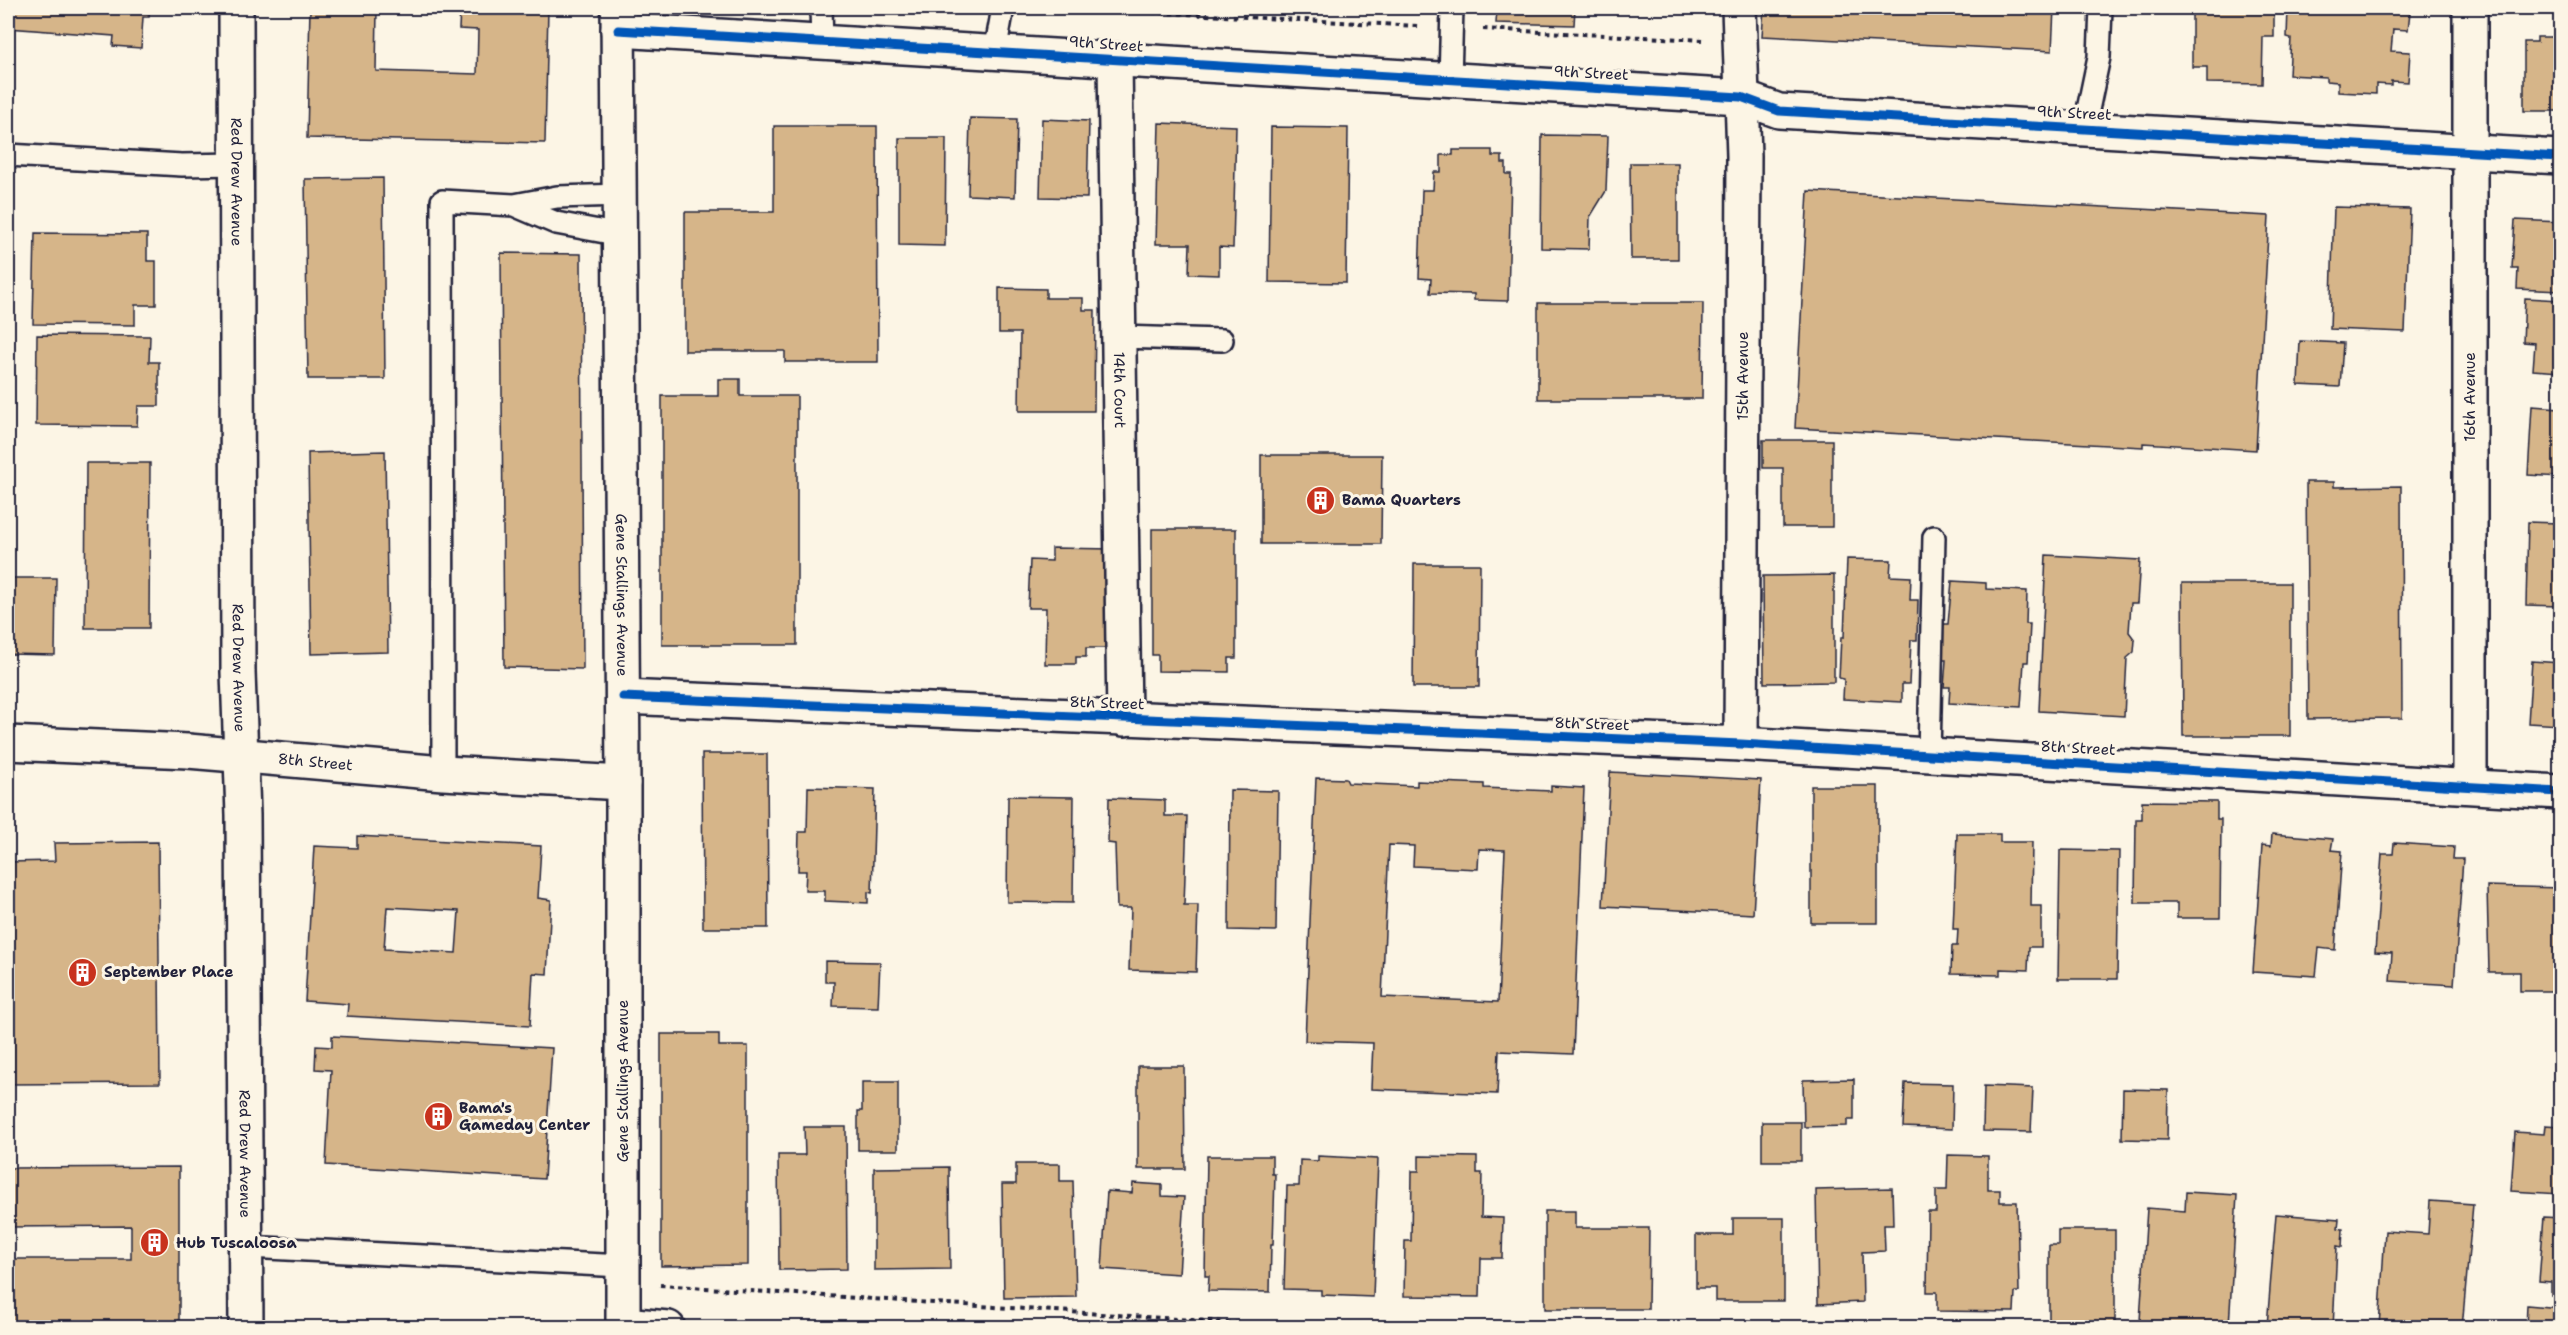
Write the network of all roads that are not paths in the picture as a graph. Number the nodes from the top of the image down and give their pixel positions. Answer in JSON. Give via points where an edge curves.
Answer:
{"nodes":[{"id":1,"x":236,"y":8,"type":"edge"},
{"id":2,"x":821,"y":8,"type":"edge"},
{"id":3,"x":1003,"y":8,"type":"edge"},
{"id":4,"x":1739,"y":8,"type":"edge"},
{"id":5,"x":2101,"y":8,"type":"edge"},
{"id":6,"x":2470,"y":8,"type":"edge"},
{"id":7,"x":1452,"y":17,"type":"edge"},
{"id":8,"x":618,"y":19,"type":"edge"},
{"id":9,"x":822,"y":42,"type":"junction"},
{"id":10,"x":995,"y":52,"type":"junction"},
{"id":11,"x":1114,"y":60,"type":"junction"},
{"id":12,"x":1450,"y":80,"type":"junction"},
{"id":13,"x":1742,"y":97,"type":"junction"},
{"id":14,"x":2084,"y":129,"type":"junction"},
{"id":15,"x":2470,"y":152,"type":"junction"},
{"id":16,"x":8,"y":155,"type":"edge"},
{"id":17,"x":2560,"y":157,"type":"edge"},
{"id":18,"x":237,"y":164,"type":"junction"},
{"id":19,"x":621,"y":195,"type":"junction"},
{"id":20,"x":514,"y":205,"type":"junction"},
{"id":21,"x":621,"y":235,"type":"junction"},
{"id":22,"x":1119,"y":338,"type":"junction"},
{"id":23,"x":1222,"y":340,"type":"dead end"},
{"id":24,"x":1934,"y":537,"type":"dead end"},
{"id":25,"x":623,"y":697,"type":"junction"},
{"id":26,"x":1124,"y":718,"type":"junction"},
{"id":27,"x":8,"y":742,"type":"edge"},
{"id":28,"x":1742,"y":744,"type":"junction"},
{"id":29,"x":1929,"y":755,"type":"junction"},
{"id":30,"x":240,"y":757,"type":"junction"},
{"id":31,"x":443,"y":773,"type":"junction"},
{"id":32,"x":623,"y":783,"type":"junction"},
{"id":33,"x":2470,"y":786,"type":"junction"},
{"id":34,"x":2560,"y":792,"type":"edge"},
{"id":35,"x":246,"y":1247,"type":"junction"},
{"id":36,"x":623,"y":1266,"type":"junction"},
{"id":37,"x":623,"y":1326,"type":"edge"},
{"id":38,"x":246,"y":1328,"type":"edge"},
{"id":39,"x":668,"y":1328,"type":"edge"}],
"edges":[{"from":1,"to":18,"type":"street","name":"Red Drew Avenue"},
{"from":2,"to":9,"type":"lane"},
{"from":3,"to":10,"type":"lane"},
{"from":4,"to":13,"type":"street","name":"15th Avenue"},
{"from":5,"to":14,"type":"lane","via":[[2099,57]]},
{"from":6,"to":15,"type":"street","name":"16th Avenue"},
{"from":7,"to":12,"type":"lane"},
{"from":8,"to":9,"type":"street","name":"9th Street"},
{"from":8,"to":19,"type":"street","name":"Gene Stallings Avenue"},
{"from":9,"to":10,"type":"street","name":"9th Street"},
{"from":10,"to":11,"type":"street","name":"9th Street"},
{"from":11,"to":12,"type":"street","name":"9th Street"},
{"from":11,"to":22,"type":"street","name":"14th Court"},
{"from":12,"to":13,"type":"street","name":"9th Street"},
{"from":13,"to":14,"type":"street","name":"9th Street","via":[[1779,111]]},
{"from":13,"to":28,"type":"street","name":"15th Avenue"},
{"from":14,"to":15,"type":"street","name":"9th Street"},
{"from":15,"to":17,"type":"street","name":"9th Street"},
{"from":15,"to":33,"type":"street","name":"16th Avenue"},
{"from":16,"to":18,"type":"lane","via":[[182,165]]},
{"from":18,"to":30,"type":"street","name":"Red Drew Avenue"},
{"from":19,"to":20,"type":"lane","via":[[557,197]]},
{"from":19,"to":21,"type":"street","name":"Gene Stallings Avenue"},
{"from":20,"to":21,"type":"lane","via":[[556,223]]},
{"from":20,"to":31,"type":"lane","via":[[442,201]]},
{"from":21,"to":25,"type":"street","name":"Gene Stallings Avenue"},
{"from":22,"to":23,"type":"lane"},
{"from":22,"to":26,"type":"street","name":"14th Court"},
{"from":24,"to":29,"type":"lane"},
{"from":25,"to":26,"type":"street","name":"8th Street"},
{"from":25,"to":32,"type":"street","name":"Gene Stallings Avenue"},
{"from":26,"to":28,"type":"street","name":"8th Street"},
{"from":27,"to":30,"type":"street","name":"8th Street"},
{"from":28,"to":29,"type":"street","name":"8th Street"},
{"from":29,"to":33,"type":"street","name":"8th Street"},
{"from":30,"to":31,"type":"street","name":"8th Street"},
{"from":30,"to":35,"type":"street","name":"Red Drew Avenue"},
{"from":31,"to":32,"type":"street","name":"8th Street"},
{"from":32,"to":36,"type":"street","name":"Gene Stallings Avenue"},
{"from":33,"to":34,"type":"street","name":"8th Street"},
{"from":35,"to":36,"type":"lane"},
{"from":35,"to":38,"type":"street","name":"Red Drew Avenue"},
{"from":36,"to":37,"type":"street","name":"Gene Stallings Avenue"},
{"from":37,"to":39,"type":"street"}]}
